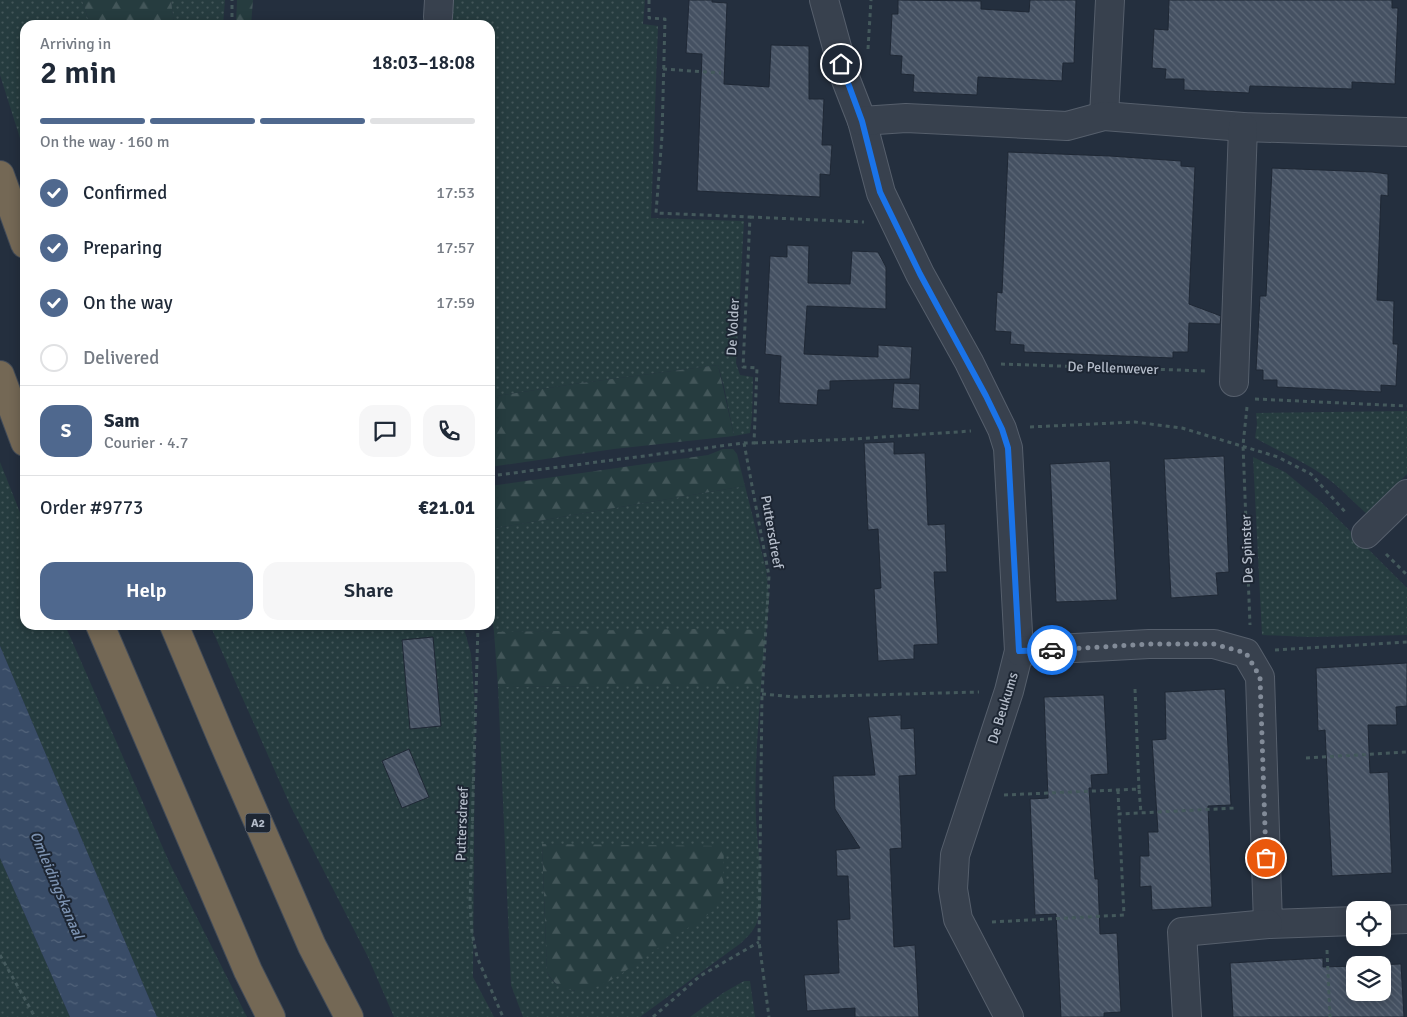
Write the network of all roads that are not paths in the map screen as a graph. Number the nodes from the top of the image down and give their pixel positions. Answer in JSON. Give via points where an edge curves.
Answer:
{"nodes":[{"id":1,"x":824,"y":0,"type":"edge"},
{"id":2,"x":1110,"y":0,"type":"edge"},
{"id":3,"x":1104,"y":116,"type":"junction"},
{"id":4,"x":862,"y":121,"type":"junction"},
{"id":5,"x":1243,"y":127,"type":"junction"},
{"id":6,"x":1407,"y":132,"type":"edge"},
{"id":7,"x":0,"y":175,"type":"edge"},
{"id":8,"x":20,"y":230,"type":"edge"},
{"id":9,"x":0,"y":375,"type":"edge"},
{"id":10,"x":1232,"y":384,"type":"road end"},
{"id":11,"x":20,"y":429,"type":"edge"},
{"id":12,"x":1407,"y":494,"type":"edge"},
{"id":13,"x":1366,"y":534,"type":"road end"},
{"id":14,"x":102,"y":630,"type":"edge"},
{"id":15,"x":176,"y":630,"type":"edge"},
{"id":16,"x":1019,"y":651,"type":"junction"},
{"id":17,"x":1407,"y":919,"type":"edge"},
{"id":18,"x":1391,"y":920,"type":"edge"},
{"id":19,"x":1346,"y":921,"type":"edge"},
{"id":20,"x":1268,"y":924,"type":"junction"},
{"id":21,"x":271,"y":1017,"type":"edge"},
{"id":22,"x":349,"y":1017,"type":"edge"},
{"id":23,"x":1009,"y":1017,"type":"edge"},
{"id":24,"x":1187,"y":1017,"type":"edge"}],
"edges":[{"from":1,"to":4,"type":"street","name":"De Beukums","via":[[846,80]]},
{"from":2,"to":3,"type":"street"},
{"from":3,"to":4,"type":"street","via":[[1067,126],[906,118]]},
{"from":3,"to":5,"type":"street"},
{"from":4,"to":16,"type":"street","name":"De Beukums","via":[[880,192],[920,274],[969,362],[1008,448]]},
{"from":5,"to":6,"type":"street"},
{"from":5,"to":10,"type":"street"},
{"from":7,"to":8,"type":"highway"},
{"from":9,"to":11,"type":"highway"},
{"from":12,"to":13,"type":"street"},
{"from":14,"to":21,"type":"highway","via":[[248,971]]},
{"from":15,"to":22,"type":"highway","number":"A2","via":[[312,946]]},
{"from":16,"to":20,"type":"street","via":[[1214,644],[1258,652]]},
{"from":16,"to":23,"type":"street","name":"De Beukums","via":[[955,855],[953,889],[961,923]]},
{"from":17,"to":18,"type":"street"},
{"from":19,"to":20,"type":"street"},
{"from":20,"to":24,"type":"street","via":[[1182,932]]}]}
